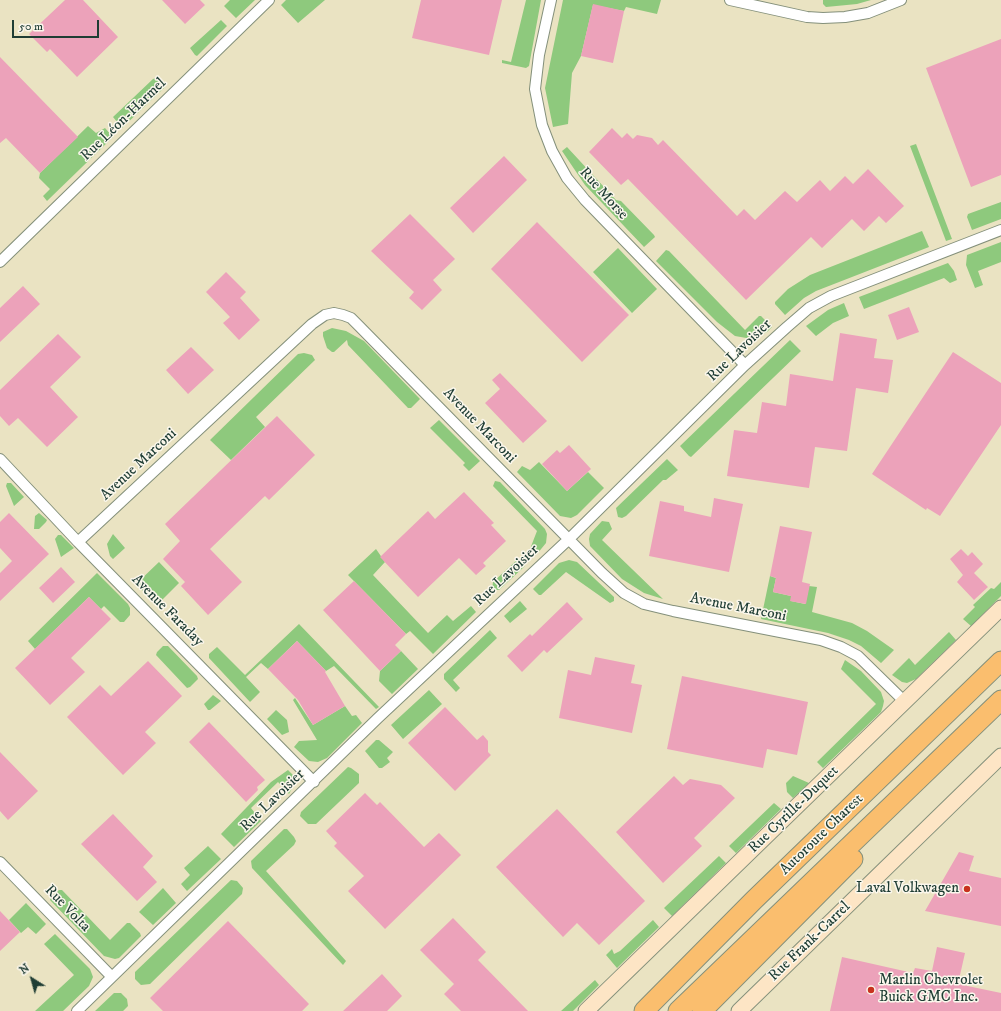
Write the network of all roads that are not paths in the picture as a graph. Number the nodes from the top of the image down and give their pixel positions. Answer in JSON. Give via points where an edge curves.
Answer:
{"nodes":[{"id":1,"x":269,"y":0,"type":"edge"},
{"id":2,"x":551,"y":0,"type":"edge"},
{"id":3,"x":730,"y":0,"type":"edge"},
{"id":4,"x":902,"y":0,"type":"edge"},
{"id":5,"x":1001,"y":230,"type":"edge"},
{"id":6,"x":0,"y":262,"type":"edge"},
{"id":7,"x":745,"y":365,"type":"junction"},
{"id":8,"x":0,"y":459,"type":"edge"},
{"id":9,"x":569,"y":539,"type":"junction"},
{"id":10,"x":78,"y":542,"type":"junction"},
{"id":11,"x":1001,"y":608,"type":"edge"},
{"id":12,"x":1001,"y":661,"type":"edge"},
{"id":13,"x":1001,"y":700,"type":"edge"},
{"id":14,"x":906,"y":702,"type":"junction"},
{"id":15,"x":946,"y":752,"type":"junction"},
{"id":16,"x":1001,"y":756,"type":"edge"},
{"id":17,"x":314,"y":782,"type":"junction"},
{"id":18,"x":0,"y":862,"type":"edge"},
{"id":19,"x":754,"y":900,"type":"junction"},
{"id":20,"x":112,"y":977,"type":"junction"},
{"id":21,"x":77,"y":1011,"type":"edge"},
{"id":22,"x":586,"y":1011,"type":"edge"},
{"id":23,"x":630,"y":1011,"type":"edge"},
{"id":24,"x":644,"y":1011,"type":"edge"},
{"id":25,"x":678,"y":1011,"type":"edge"},
{"id":26,"x":702,"y":1011,"type":"edge"},
{"id":27,"x":739,"y":1011,"type":"edge"}],
"edges":[{"from":1,"to":6,"type":"street","name":"Rue Léon-Harmel"},
{"from":2,"to":7,"type":"street","name":"Rue Morse","via":[[539,55],[535,89],[542,125],[552,151],[567,178],[585,200]]},
{"from":3,"to":4,"type":"street","via":[[822,18],[868,13]]},
{"from":5,"to":7,"type":"street","name":"Rue Lavoisier","via":[[831,296],[809,308]]},
{"from":7,"to":9,"type":"street","name":"Rue Lavoisier"},
{"from":8,"to":10,"type":"street","name":"Avenue Faraday"},
{"from":9,"to":10,"type":"street","name":"Avenue Marconi","via":[[351,318],[334,313],[312,324]]},
{"from":9,"to":14,"type":"street","name":"Avenue Marconi","via":[[624,593],[644,604],[821,640],[842,647],[858,656]]},
{"from":9,"to":17,"type":"street","name":"Rue Lavoisier","via":[[378,718]]},
{"from":10,"to":17,"type":"street","name":"Avenue Faraday"},
{"from":11,"to":14,"type":"street","name":"Rue Cyrille-Duquet"},
{"from":12,"to":19,"type":"highway","name":"Autoroute Charest"},
{"from":13,"to":15,"type":"highway","name":"Autoroute Charest"},
{"from":14,"to":22,"type":"street","name":"Rue Cyrille-Duquet"},
{"from":15,"to":25,"type":"highway","name":"Autoroute Charest"},
{"from":15,"to":26,"type":"highway","via":[[845,868]]},
{"from":16,"to":27,"type":"street","name":"Rue Frank-Carrel"},
{"from":17,"to":20,"type":"street","name":"Rue Lavoisier"},
{"from":18,"to":20,"type":"street","name":"Rue Volta"},
{"from":19,"to":23,"type":"highway"},
{"from":19,"to":24,"type":"highway","name":"Autoroute Charest"},
{"from":20,"to":21,"type":"street","name":"Rue Lavoisier"}]}
